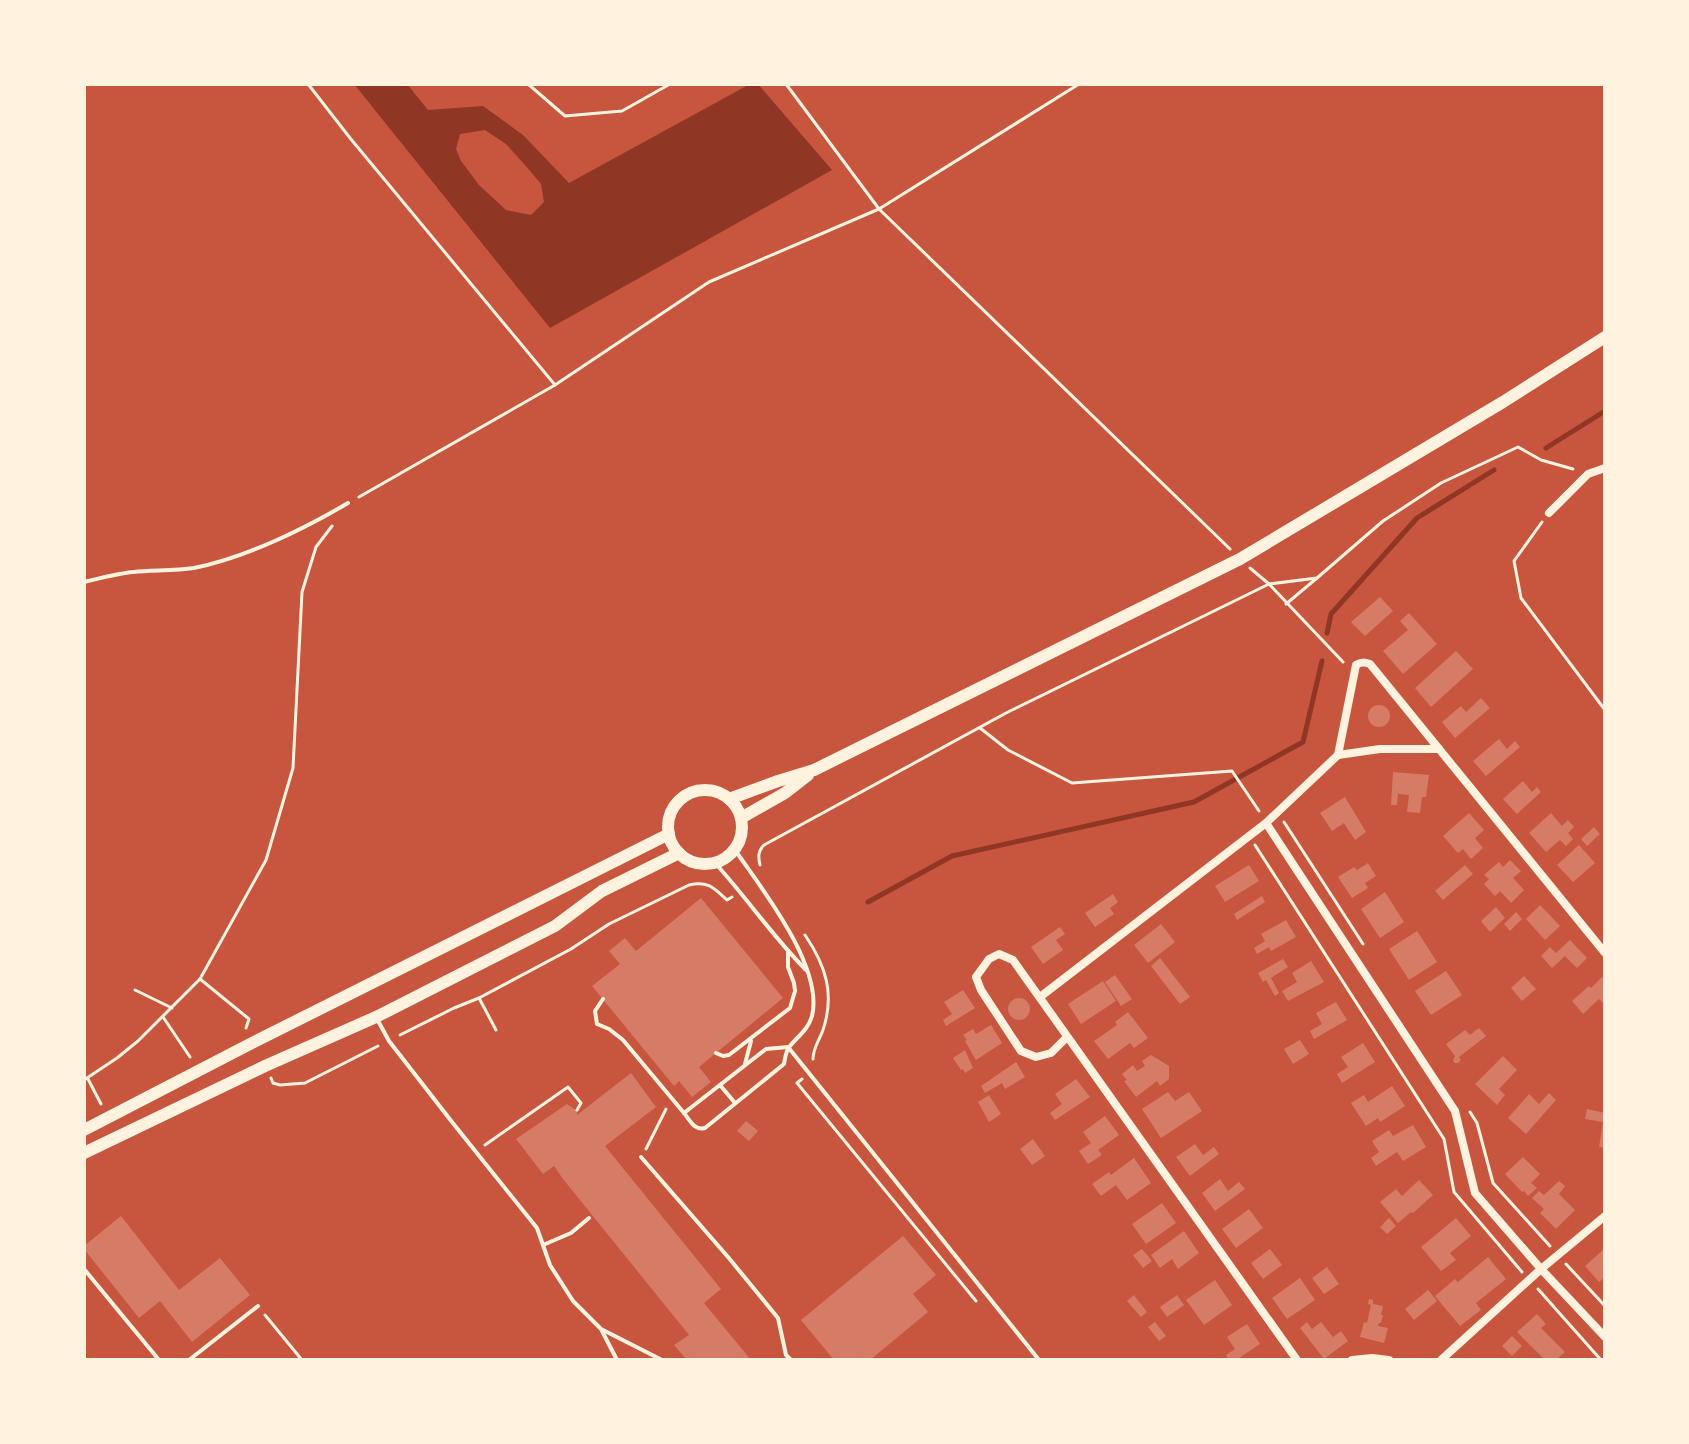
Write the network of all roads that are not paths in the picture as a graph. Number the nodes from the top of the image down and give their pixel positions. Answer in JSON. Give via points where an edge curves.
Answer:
{"nodes":[{"id":1,"x":1605,"y":337,"type":"edge"},
{"id":2,"x":1605,"y":468,"type":"edge"},
{"id":3,"x":348,"y":503,"type":"road end"},
{"id":4,"x":1549,"y":513,"type":"road end"},
{"id":5,"x":84,"y":582,"type":"edge"},
{"id":6,"x":1439,"y":749,"type":"junction"},
{"id":7,"x":1338,"y":755,"type":"junction"},
{"id":8,"x":814,"y":770,"type":"junction"},
{"id":9,"x":729,"y":799,"type":"junction"},
{"id":10,"x":741,"y":818,"type":"junction"},
{"id":11,"x":1266,"y":823,"type":"junction"},
{"id":12,"x":669,"y":834,"type":"junction"},
{"id":13,"x":735,"y":850,"type":"junction"},
{"id":14,"x":679,"y":853,"type":"junction"},
{"id":15,"x":715,"y":863,"type":"junction"},
{"id":16,"x":788,"y":952,"type":"junction"},
{"id":17,"x":1605,"y":953,"type":"edge"},
{"id":18,"x":808,"y":972,"type":"junction"},
{"id":19,"x":1040,"y":997,"type":"junction"},
{"id":20,"x":603,"y":999,"type":"dead end"},
{"id":21,"x":376,"y":1017,"type":"junction"},
{"id":22,"x":1067,"y":1037,"type":"junction"},
{"id":23,"x":751,"y":1039,"type":"junction"},
{"id":24,"x":788,"y":1047,"type":"junction"},
{"id":25,"x":716,"y":1053,"type":"dead end"},
{"id":26,"x":745,"y":1065,"type":"junction"},
{"id":27,"x":720,"y":1085,"type":"junction"},
{"id":28,"x":735,"y":1103,"type":"junction"},
{"id":29,"x":684,"y":1113,"type":"junction"},
{"id":30,"x":84,"y":1130,"type":"edge"},
{"id":31,"x":84,"y":1153,"type":"edge"},
{"id":32,"x":641,"y":1157,"type":"road end"},
{"id":33,"x":1605,"y":1216,"type":"edge"},
{"id":34,"x":589,"y":1218,"type":"dead end"},
{"id":35,"x":543,"y":1245,"type":"junction"},
{"id":36,"x":84,"y":1269,"type":"edge"},
{"id":37,"x":1541,"y":1269,"type":"junction"},
{"id":38,"x":258,"y":1306,"type":"road end"},
{"id":39,"x":601,"y":1329,"type":"junction"},
{"id":40,"x":1605,"y":1337,"type":"edge"},
{"id":41,"x":159,"y":1360,"type":"edge"},
{"id":42,"x":189,"y":1360,"type":"edge"},
{"id":43,"x":617,"y":1360,"type":"edge"},
{"id":44,"x":662,"y":1360,"type":"edge"},
{"id":45,"x":791,"y":1360,"type":"edge"},
{"id":46,"x":1039,"y":1360,"type":"edge"},
{"id":47,"x":1297,"y":1360,"type":"edge"},
{"id":48,"x":1352,"y":1360,"type":"edge"},
{"id":49,"x":1389,"y":1360,"type":"edge"},
{"id":50,"x":1441,"y":1360,"type":"edge"}],
"edges":[{"from":1,"to":8,"type":"main road","via":[[1240,559]]},
{"from":2,"to":4,"type":"street","via":[[1588,474]]},
{"from":3,"to":5,"type":"lane","via":[[314,523],[211,564]]},
{"from":6,"to":7,"type":"street"},
{"from":6,"to":7,"type":"street","via":[[1370,664],[1360,662],[1353,674]]},
{"from":6,"to":17,"type":"street"},
{"from":7,"to":11,"type":"street"},
{"from":8,"to":9,"type":"main road"},
{"from":8,"to":10,"type":"main road"},
{"from":9,"to":10,"type":"main road"},
{"from":9,"to":12,"type":"main road","via":[[709,790],[687,795],[672,811]]},
{"from":10,"to":13,"type":"main road"},
{"from":11,"to":19,"type":"street"},
{"from":11,"to":37,"type":"street","via":[[1455,1111],[1475,1193]]},
{"from":12,"to":14,"type":"main road"},
{"from":12,"to":30,"type":"main road"},
{"from":13,"to":15,"type":"main road"},
{"from":13,"to":18,"type":"lane","via":[[799,947]]},
{"from":14,"to":15,"type":"main road","via":[[690,861]]},
{"from":14,"to":21,"type":"main road","via":[[602,891],[555,926]]},
{"from":15,"to":16,"type":"lane"},
{"from":16,"to":18,"type":"lane"},
{"from":16,"to":23,"type":"lane","via":[[795,991],[790,1008]]},
{"from":18,"to":24,"type":"lane","via":[[813,1015]]},
{"from":19,"to":22,"type":"street"},
{"from":19,"to":22,"type":"street","via":[[1013,960],[999,954],[976,977],[1021,1051],[1036,1057],[1051,1053]]},
{"from":20,"to":29,"type":"lane","via":[[595,1011],[597,1024],[623,1040]]},
{"from":21,"to":31,"type":"main road"},
{"from":21,"to":35,"type":"lane","via":[[389,1041],[537,1228]]},
{"from":22,"to":47,"type":"street"},
{"from":23,"to":25,"type":"lane","via":[[729,1055]]},
{"from":23,"to":26,"type":"lane"},
{"from":24,"to":26,"type":"lane","via":[[766,1049]]},
{"from":24,"to":28,"type":"lane","via":[[784,1064]]},
{"from":24,"to":46,"type":"lane"},
{"from":26,"to":27,"type":"lane"},
{"from":27,"to":28,"type":"lane"},
{"from":27,"to":29,"type":"lane"},
{"from":28,"to":29,"type":"lane","via":[[700,1129]]},
{"from":32,"to":45,"type":"lane","via":[[778,1318]]},
{"from":33,"to":37,"type":"street"},
{"from":34,"to":35,"type":"lane"},
{"from":35,"to":39,"type":"lane","via":[[573,1301]]},
{"from":36,"to":41,"type":"lane"},
{"from":37,"to":40,"type":"street"},
{"from":37,"to":50,"type":"street"},
{"from":38,"to":42,"type":"lane"},
{"from":39,"to":43,"type":"lane"},
{"from":39,"to":44,"type":"lane"},
{"from":48,"to":49,"type":"street"}]}
